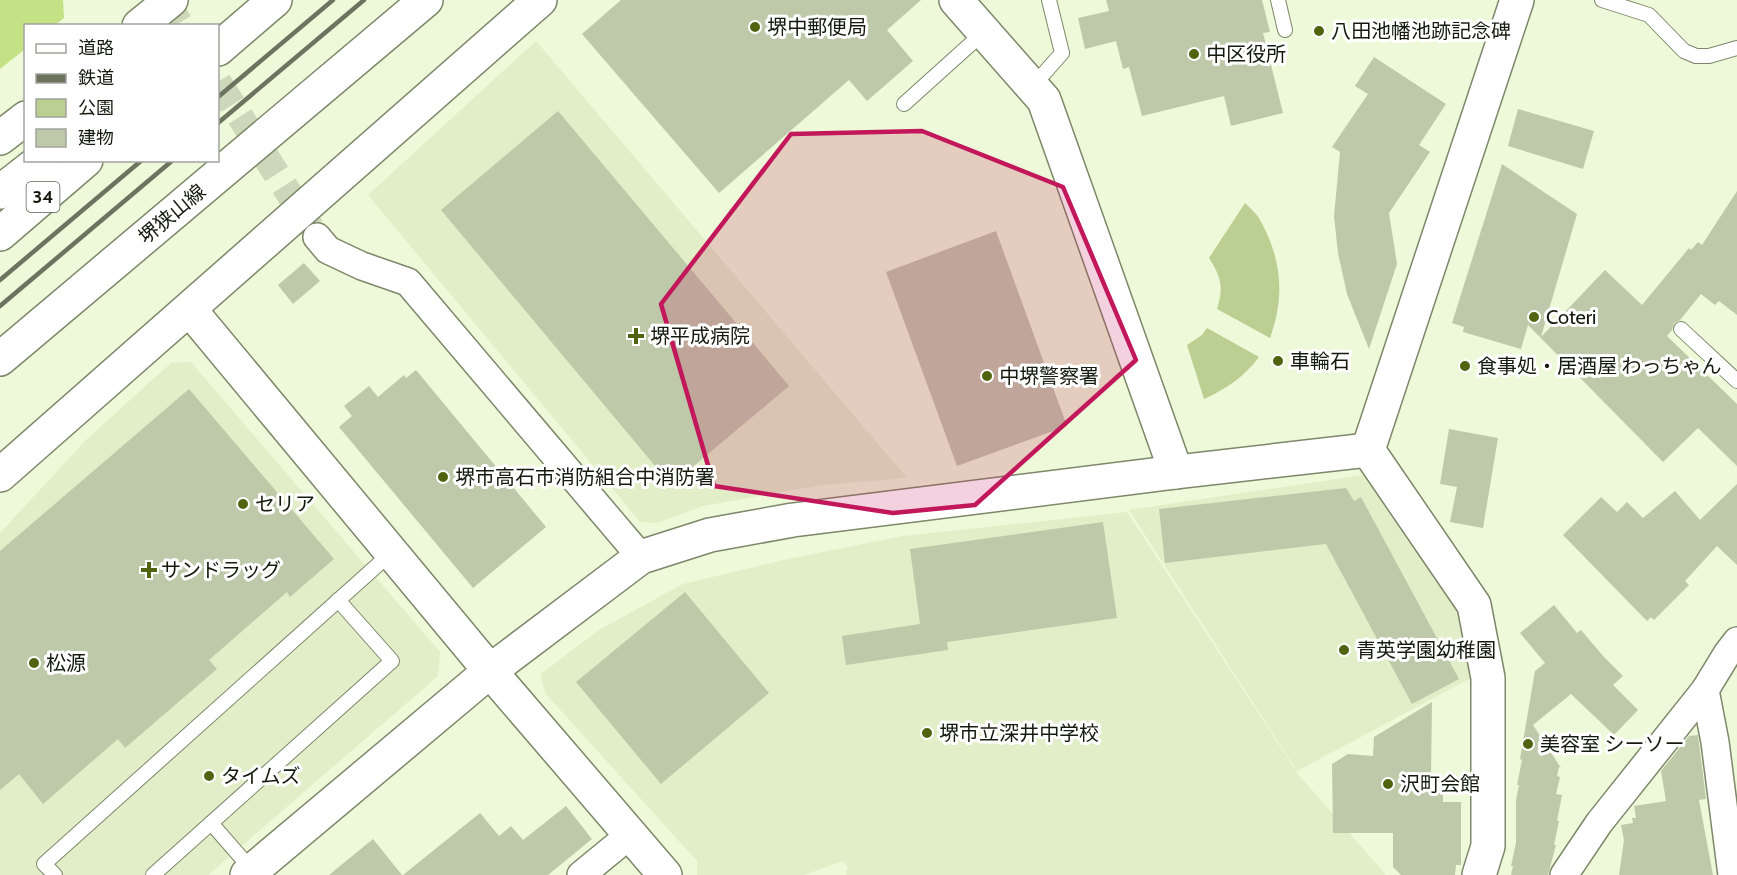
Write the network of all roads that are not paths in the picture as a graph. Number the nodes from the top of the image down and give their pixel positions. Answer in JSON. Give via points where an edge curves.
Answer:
{"nodes":[{"id":1,"x":171,"y":0,"type":"edge"},
{"id":2,"x":265,"y":0,"type":"edge"},
{"id":3,"x":275,"y":0,"type":"edge"},
{"id":4,"x":426,"y":0,"type":"edge"},
{"id":5,"x":540,"y":0,"type":"edge"},
{"id":6,"x":956,"y":0,"type":"edge"},
{"id":7,"x":1049,"y":0,"type":"edge"},
{"id":8,"x":1278,"y":0,"type":"edge"},
{"id":9,"x":1517,"y":0,"type":"edge"},
{"id":10,"x":1602,"y":0,"type":"edge"},
{"id":11,"x":141,"y":24,"type":"edge"},
{"id":12,"x":1285,"y":30,"type":"dead end"},
{"id":13,"x":219,"y":32,"type":"edge"},
{"id":14,"x":984,"y":32,"type":"junction"},
{"id":15,"x":219,"y":48,"type":"edge"},
{"id":16,"x":1737,"y":48,"type":"edge"},
{"id":17,"x":1032,"y":87,"type":"junction"},
{"id":18,"x":904,"y":104,"type":"dead end"},
{"id":19,"x":24,"y":120,"type":"edge"},
{"id":20,"x":0,"y":138,"type":"edge"},
{"id":21,"x":38,"y":162,"type":"edge"},
{"id":22,"x":84,"y":162,"type":"edge"},
{"id":23,"x":0,"y":192,"type":"edge"},
{"id":24,"x":0,"y":234,"type":"edge"},
{"id":25,"x":317,"y":237,"type":"tunnel mouth"},
{"id":26,"x":190,"y":310,"type":"junction"},
{"id":27,"x":1681,"y":329,"type":"dead end"},
{"id":28,"x":0,"y":359,"type":"edge"},
{"id":29,"x":1737,"y":381,"type":"edge"},
{"id":30,"x":1368,"y":450,"type":"junction"},
{"id":31,"x":1176,"y":472,"type":"junction"},
{"id":32,"x":0,"y":475,"type":"edge"},
{"id":33,"x":392,"y":552,"type":"junction"},
{"id":34,"x":641,"y":557,"type":"junction"},
{"id":35,"x":338,"y":600,"type":"junction"},
{"id":36,"x":1737,"y":641,"type":"edge"},
{"id":37,"x":490,"y":671,"type":"junction"},
{"id":38,"x":1705,"y":690,"type":"junction"},
{"id":39,"x":1726,"y":740,"type":"edge"},
{"id":40,"x":211,"y":823,"type":"junction"},
{"id":41,"x":631,"y":834,"type":"junction"},
{"id":42,"x":250,"y":873,"type":"edge"},
{"id":43,"x":55,"y":875,"type":"edge"},
{"id":44,"x":153,"y":875,"type":"edge"},
{"id":45,"x":581,"y":875,"type":"edge"},
{"id":46,"x":665,"y":875,"type":"edge"},
{"id":47,"x":1479,"y":875,"type":"edge"},
{"id":48,"x":1564,"y":875,"type":"edge"},
{"id":49,"x":1732,"y":875,"type":"edge"}],
"edges":[{"from":1,"to":11,"type":"street"},
{"from":2,"to":13,"type":"street"},
{"from":3,"to":15,"type":"street"},
{"from":4,"to":28,"type":"street","name":"堺狭山線"},
{"from":5,"to":26,"type":"street"},
{"from":6,"to":14,"type":"street"},
{"from":7,"to":17,"type":"lane","via":[[1062,53]]},
{"from":8,"to":12,"type":"lane"},
{"from":9,"to":30,"type":"street"},
{"from":10,"to":16,"type":"lane","via":[[1649,15],[1684,51],[1696,57]]},
{"from":14,"to":17,"type":"street"},
{"from":14,"to":18,"type":"lane"},
{"from":17,"to":31,"type":"street","via":[[1044,100]]},
{"from":19,"to":20,"type":"street"},
{"from":21,"to":23,"type":"street"},
{"from":22,"to":24,"type":"street","number":"34"},
{"from":25,"to":34,"type":"street","via":[[328,250],[408,282]]},
{"from":26,"to":32,"type":"street"},
{"from":26,"to":33,"type":"street"},
{"from":27,"to":29,"type":"lane"},
{"from":30,"to":31,"type":"street"},
{"from":30,"to":47,"type":"street","via":[[1474,605],[1488,678],[1488,846]]},
{"from":31,"to":34,"type":"street","via":[[793,520],[710,535]]},
{"from":33,"to":35,"type":"lane"},
{"from":33,"to":37,"type":"street"},
{"from":34,"to":37,"type":"street"},
{"from":35,"to":40,"type":"lane","via":[[392,661]]},
{"from":35,"to":43,"type":"lane","via":[[44,864]]},
{"from":36,"to":38,"type":"street"},
{"from":37,"to":41,"type":"street"},
{"from":37,"to":42,"type":"street"},
{"from":38,"to":39,"type":"street"},
{"from":38,"to":48,"type":"street","via":[[1599,822]]},
{"from":39,"to":49,"type":"street"},
{"from":40,"to":42,"type":"lane"},
{"from":40,"to":44,"type":"lane"},
{"from":41,"to":45,"type":"street"},
{"from":41,"to":46,"type":"street"}]}
